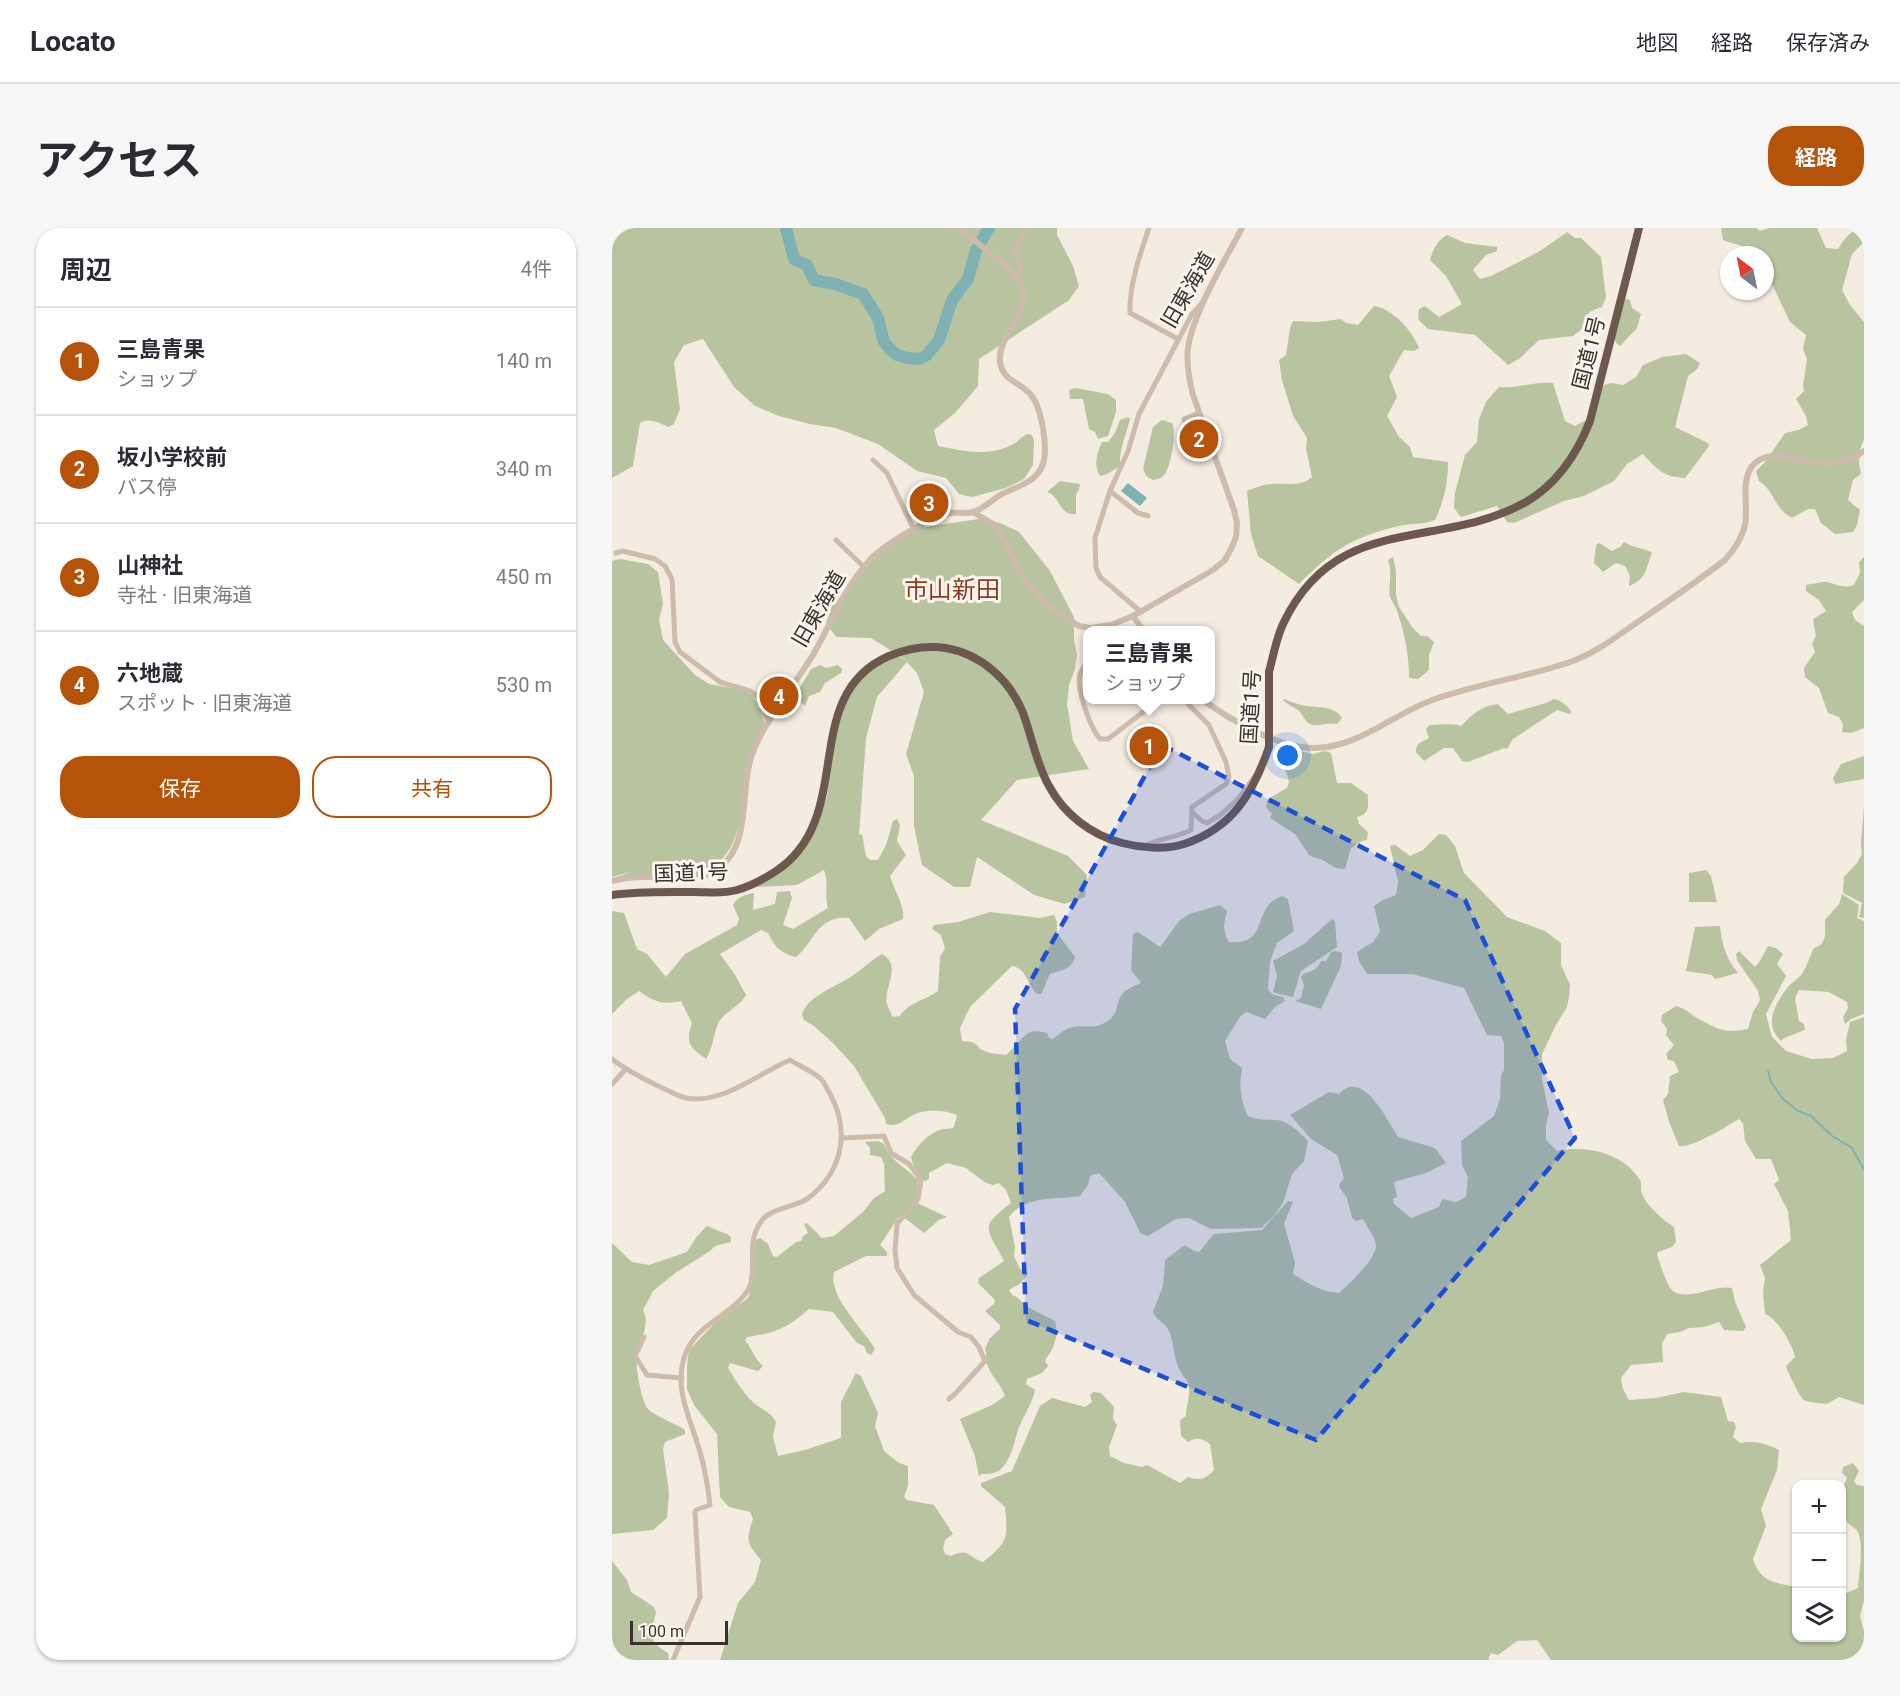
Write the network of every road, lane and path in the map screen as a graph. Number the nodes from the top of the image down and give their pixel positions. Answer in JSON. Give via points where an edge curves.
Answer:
{"nodes":[{"id":1,"x":959,"y":228,"type":"edge"},
{"id":2,"x":1026,"y":228,"type":"edge"},
{"id":3,"x":1149,"y":228,"type":"edge"},
{"id":4,"x":1242,"y":228,"type":"edge"},
{"id":5,"x":1639,"y":228,"type":"edge"},
{"id":6,"x":1016,"y":277,"type":"junction"},
{"id":7,"x":1205,"y":300,"type":"junction"},
{"id":8,"x":1178,"y":339,"type":"junction"},
{"id":9,"x":1199,"y":413,"type":"junction"},
{"id":10,"x":1864,"y":451,"type":"edge"},
{"id":11,"x":1195,"y":452,"type":"dead end"},
{"id":12,"x":873,"y":460,"type":"dead end"},
{"id":13,"x":1110,"y":491,"type":"junction"},
{"id":14,"x":973,"y":512,"type":"junction"},
{"id":15,"x":1148,"y":516,"type":"dead end"},
{"id":16,"x":914,"y":530,"type":"junction"},
{"id":17,"x":836,"y":540,"type":"dead end"},
{"id":18,"x":616,"y":553,"type":"dead end"},
{"id":19,"x":864,"y":567,"type":"junction"},
{"id":20,"x":1141,"y":612,"type":"junction"},
{"id":21,"x":1133,"y":616,"type":"junction"},
{"id":22,"x":1111,"y":626,"type":"edge"},
{"id":23,"x":1140,"y":626,"type":"edge"},
{"id":24,"x":1083,"y":627,"type":"edge"},
{"id":25,"x":1083,"y":668,"type":"edge"},
{"id":26,"x":1083,"y":699,"type":"edge"},
{"id":27,"x":1085,"y":704,"type":"edge"},
{"id":28,"x":1153,"y":704,"type":"edge"},
{"id":29,"x":1189,"y":704,"type":"edge"},
{"id":30,"x":1210,"y":704,"type":"edge"},
{"id":31,"x":769,"y":723,"type":"junction"},
{"id":32,"x":1262,"y":769,"type":"junction"},
{"id":33,"x":1192,"y":813,"type":"junction"},
{"id":34,"x":1144,"y":847,"type":"junction"},
{"id":35,"x":612,"y":881,"type":"edge"},
{"id":36,"x":612,"y":895,"type":"edge"},
{"id":37,"x":612,"y":1059,"type":"edge"},
{"id":38,"x":625,"y":1070,"type":"junction"},
{"id":39,"x":612,"y":1084,"type":"edge"},
{"id":40,"x":842,"y":1138,"type":"junction"},
{"id":41,"x":644,"y":1337,"type":"dead end"},
{"id":42,"x":682,"y":1378,"type":"junction"},
{"id":43,"x":949,"y":1399,"type":"dead end"},
{"id":44,"x":673,"y":1660,"type":"edge"}],
"edges":[{"from":1,"to":6,"type":"street"},
{"from":2,"to":6,"type":"street","via":[[1015,252],[1021,269]]},
{"from":3,"to":8,"type":"street","via":[[1130,313]]},
{"from":4,"to":7,"type":"street","name":"旧東海道"},
{"from":5,"to":32,"type":"highway","name":"国道1号","bridge":true,"via":[[1593,412],[1581,445],[1541,492],[1526,502],[1490,517],[1389,538],[1362,548],[1340,558],[1307,587],[1282,626],[1269,672],[1269,747]]},
{"from":6,"to":14,"type":"street","name":"旧東海道","via":[[1024,302],[1000,361],[1008,379],[1033,396],[1039,410],[1044,458],[1039,472],[1026,483]]},
{"from":7,"to":8,"type":"street","name":"旧東海道"},
{"from":7,"to":9,"type":"street","via":[[1188,351],[1188,377]]},
{"from":8,"to":13,"type":"street","name":"旧東海道","via":[[1139,414]]},
{"from":9,"to":11,"type":"street","via":[[1184,419]]},
{"from":9,"to":20,"type":"street","via":[[1234,510],[1236,537],[1225,560],[1213,570]]},
{"from":10,"to":30,"type":"street","via":[[1837,463],[1817,464],[1780,455],[1759,459],[1749,472],[1745,526],[1730,556],[1610,642],[1570,662],[1430,701],[1356,740],[1334,747],[1302,748],[1261,734],[1231,720]]},
{"from":12,"to":16,"type":"street","via":[[886,473]]},
{"from":13,"to":15,"type":"street"},
{"from":13,"to":20,"type":"street","name":"旧東海道","via":[[1095,538],[1098,573]]},
{"from":14,"to":16,"type":"street","name":"旧東海道","via":[[952,513]]},
{"from":14,"to":24,"type":"street","via":[[1001,534],[1025,580],[1046,605]]},
{"from":16,"to":19,"type":"street","name":"旧東海道","via":[[886,545]]},
{"from":17,"to":19,"type":"street"},
{"from":18,"to":31,"type":"street","via":[[623,551],[655,559],[665,566],[672,579],[675,642],[680,652],[720,682],[757,696]]},
{"from":19,"to":31,"type":"street","name":"旧東海道"},
{"from":20,"to":21,"type":"street"},
{"from":21,"to":22,"type":"street"},
{"from":21,"to":23,"type":"street"},
{"from":25,"to":26,"type":"street","via":[[1079,683]]},
{"from":27,"to":28,"type":"street","via":[[1100,739],[1108,739]]},
{"from":29,"to":33,"type":"street","via":[[1209,725],[1229,777],[1226,784],[1192,807]]},
{"from":31,"to":35,"type":"street","name":"旧東海道","via":[[751,758],[737,844],[724,864],[697,878]]},
{"from":32,"to":33,"type":"street","via":[[1219,816],[1207,823]]},
{"from":32,"to":34,"type":"highway","name":"国道1号","via":[[1253,789],[1233,814],[1208,834],[1180,845]]},
{"from":33,"to":34,"type":"street","via":[[1191,830]]},
{"from":34,"to":36,"type":"highway","name":"国道1号","via":[[1106,839],[1063,808],[1038,762],[1023,712],[997,674],[965,652],[922,647],[882,659],[849,689],[833,731],[819,811],[807,839],[788,861],[735,891]]},
{"from":37,"to":38,"type":"street"},
{"from":38,"to":39,"type":"street"},
{"from":38,"to":40,"type":"street","via":[[675,1094],[696,1099],[734,1090],[790,1059],[822,1080],[838,1113]]},
{"from":40,"to":42,"type":"street","via":[[836,1163],[821,1186],[798,1204],[772,1213],[760,1223],[746,1293],[694,1338],[685,1354]]},
{"from":40,"to":43,"type":"street","via":[[884,1136],[891,1153],[909,1164],[921,1180],[918,1199],[897,1224],[897,1268],[914,1296],[958,1332],[971,1337],[985,1361]]},
{"from":41,"to":42,"type":"street","via":[[635,1356],[647,1375]]},
{"from":42,"to":44,"type":"street","via":[[685,1411],[700,1453],[710,1505],[695,1512],[700,1597]]}]}
